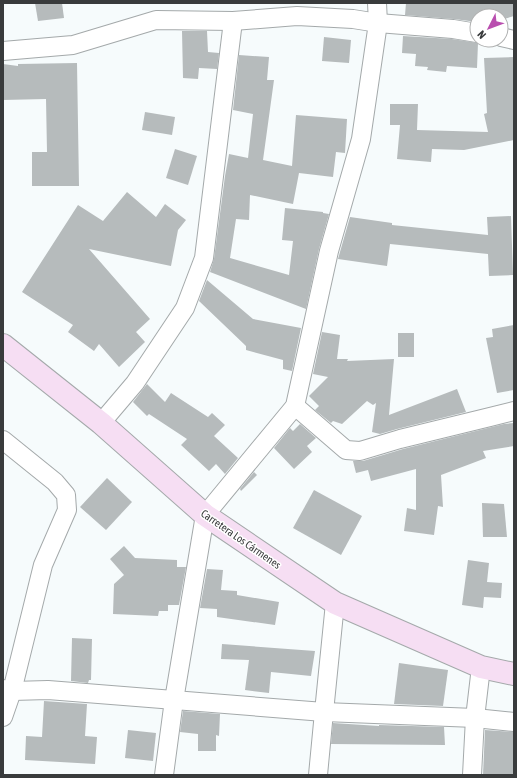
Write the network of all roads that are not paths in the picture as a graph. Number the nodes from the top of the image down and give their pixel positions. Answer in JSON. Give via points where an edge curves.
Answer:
{"nodes":[{"id":1,"x":377,"y":3,"type":"edge"},
{"id":2,"x":233,"y":21,"type":"junction"},
{"id":3,"x":378,"y":23,"type":"junction"},
{"id":4,"x":469,"y":32,"type":"edge"},
{"id":5,"x":3,"y":51,"type":"edge"},
{"id":6,"x":3,"y":345,"type":"edge"},
{"id":7,"x":295,"y":406,"type":"junction"},
{"id":8,"x":514,"y":411,"type":"edge"},
{"id":9,"x":101,"y":423,"type":"junction"},
{"id":10,"x":3,"y":440,"type":"edge"},
{"id":11,"x":205,"y":515,"type":"junction"},
{"id":12,"x":335,"y":603,"type":"junction"},
{"id":13,"x":481,"y":667,"type":"junction"},
{"id":14,"x":514,"y":674,"type":"edge"},
{"id":15,"x":7,"y":690,"type":"edge"},
{"id":16,"x":174,"y":700,"type":"junction"},
{"id":17,"x":324,"y":712,"type":"junction"},
{"id":18,"x":3,"y":717,"type":"edge"},
{"id":19,"x":475,"y":718,"type":"junction"},
{"id":20,"x":514,"y":722,"type":"edge"},
{"id":21,"x":164,"y":775,"type":"edge"},
{"id":22,"x":318,"y":775,"type":"edge"},
{"id":23,"x":472,"y":775,"type":"edge"}],
"edges":[{"from":1,"to":3,"type":"street"},
{"from":2,"to":3,"type":"street","via":[[296,16]]},
{"from":2,"to":5,"type":"street","via":[[156,20],[73,45]]},
{"from":2,"to":9,"type":"street","via":[[204,258],[185,308],[135,383]]},
{"from":3,"to":4,"type":"street"},
{"from":3,"to":7,"type":"street","via":[[361,138],[329,251]]},
{"from":6,"to":9,"type":"main road","name":"Carretera Los Cármenes"},
{"from":7,"to":8,"type":"street","via":[[346,450],[360,451]]},
{"from":7,"to":11,"type":"street"},
{"from":9,"to":11,"type":"main road","name":"Carretera Los Cármenes"},
{"from":10,"to":15,"type":"street","via":[[55,482],[66,495],[67,510],[43,565]]},
{"from":11,"to":12,"type":"main road","name":"Carretera Los Cármenes"},
{"from":11,"to":16,"type":"street"},
{"from":12,"to":13,"type":"main road","name":"Carretera Los Cármenes"},
{"from":12,"to":17,"type":"street"},
{"from":13,"to":14,"type":"main road","name":"Carretera Los Cármenes"},
{"from":13,"to":19,"type":"street"},
{"from":15,"to":16,"type":"street","via":[[48,690]]},
{"from":15,"to":18,"type":"street"},
{"from":16,"to":17,"type":"street"},
{"from":16,"to":21,"type":"street"},
{"from":17,"to":19,"type":"street"},
{"from":17,"to":22,"type":"street"},
{"from":19,"to":20,"type":"street"},
{"from":19,"to":23,"type":"street"}]}
